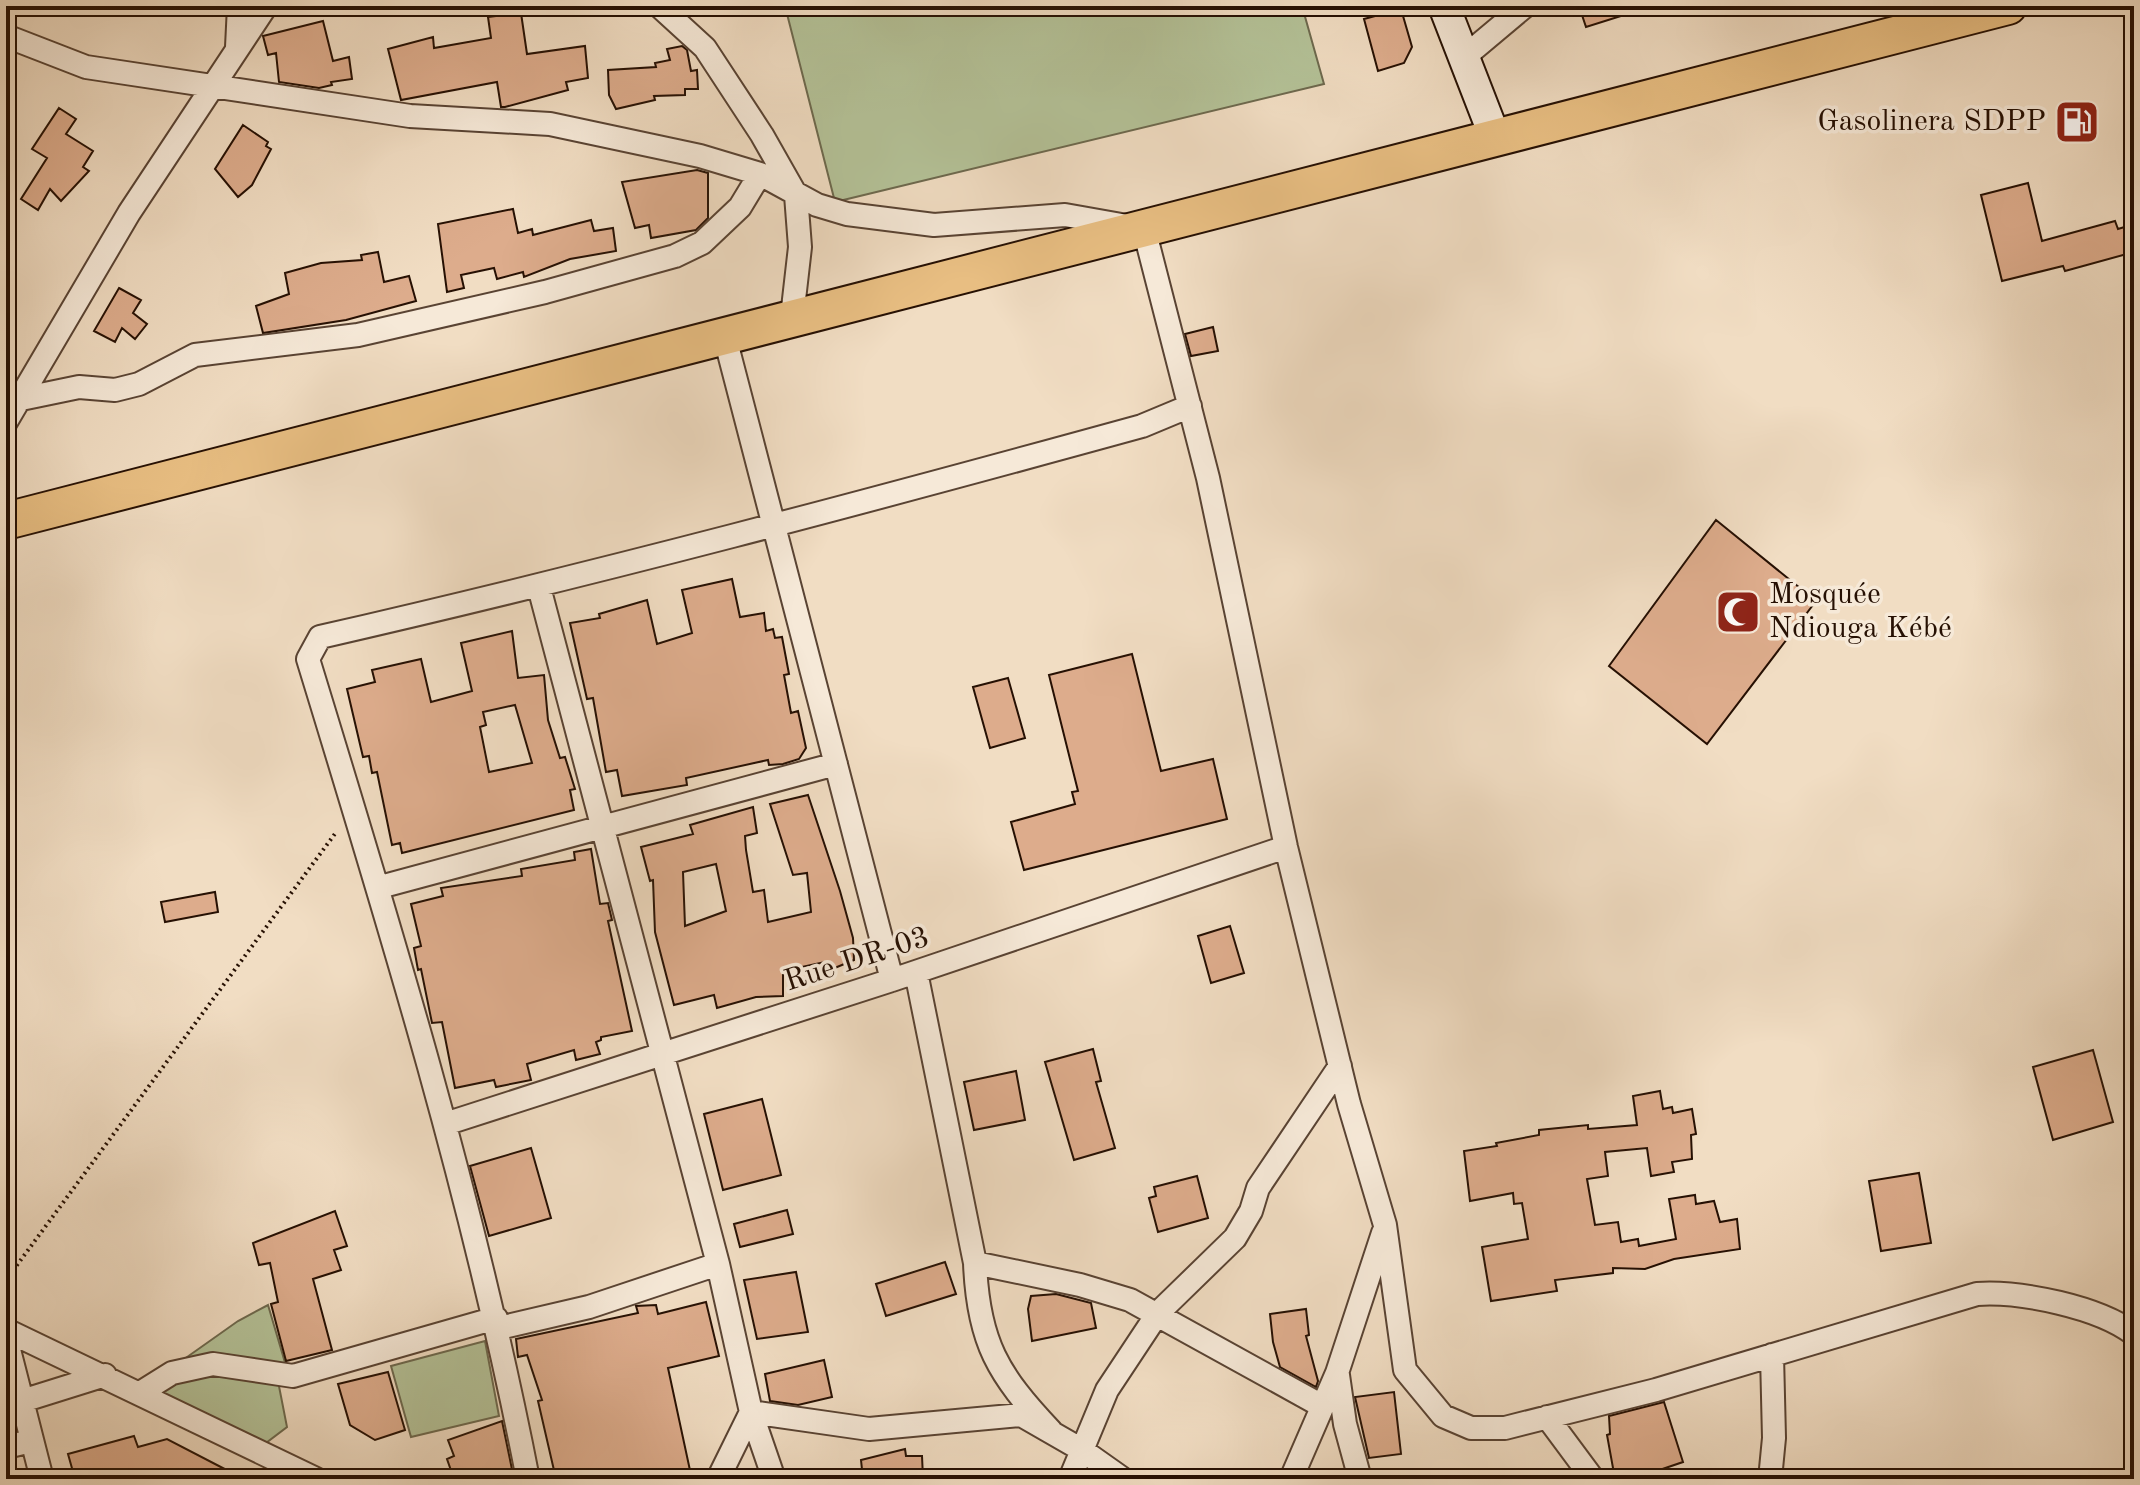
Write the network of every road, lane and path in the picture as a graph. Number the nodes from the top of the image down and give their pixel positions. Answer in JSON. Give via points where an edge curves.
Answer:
{"nodes":[{"id":1,"x":239,"y":6,"type":"edge"},
{"id":2,"x":266,"y":6,"type":"edge"},
{"id":3,"x":659,"y":6,"type":"edge"},
{"id":4,"x":1444,"y":6,"type":"edge"},
{"id":5,"x":1525,"y":6,"type":"edge"},
{"id":6,"x":2008,"y":6,"type":"edge"},
{"id":7,"x":6,"y":36,"type":"edge"},
{"id":8,"x":237,"y":48,"type":"junction"},
{"id":9,"x":1463,"y":58,"type":"junction"},
{"id":10,"x":213,"y":83,"type":"junction"},
{"id":11,"x":1496,"y":140,"type":"junction"},
{"id":12,"x":760,"y":174,"type":"junction"},
{"id":13,"x":796,"y":195,"type":"junction"},
{"id":14,"x":1144,"y":229,"type":"junction"},
{"id":15,"x":792,"y":317,"type":"junction"},
{"id":16,"x":724,"y":334,"type":"junction"},
{"id":17,"x":21,"y":399,"type":"junction"},
{"id":18,"x":1190,"y":406,"type":"junction"},
{"id":19,"x":6,"y":422,"type":"edge"},
{"id":20,"x":6,"y":521,"type":"edge"},
{"id":21,"x":774,"y":527,"type":"junction"},
{"id":22,"x":539,"y":587,"type":"junction"},
{"id":23,"x":836,"y":764,"type":"junction"},
{"id":24,"x":354,"y":808,"type":"junction"},
{"id":25,"x":603,"y":827,"type":"junction"},
{"id":26,"x":1286,"y":847,"type":"junction"},
{"id":27,"x":380,"y":887,"type":"junction"},
{"id":28,"x":916,"y":972,"type":"junction"},
{"id":29,"x":892,"y":980,"type":"junction"},
{"id":30,"x":663,"y":1054,"type":"junction"},
{"id":31,"x":1340,"y":1066,"type":"junction"},
{"id":32,"x":445,"y":1124,"type":"junction"},
{"id":33,"x":1385,"y":1225,"type":"junction"},
{"id":34,"x":975,"y":1263,"type":"junction"},
{"id":35,"x":718,"y":1264,"type":"junction"},
{"id":36,"x":6,"y":1280,"type":"edge"},
{"id":37,"x":1158,"y":1313,"type":"junction"},
{"id":38,"x":497,"y":1323,"type":"junction"},
{"id":39,"x":6,"y":1330,"type":"edge"},
{"id":40,"x":2134,"y":1334,"type":"edge"},
{"id":41,"x":8,"y":1351,"type":"edge"},
{"id":42,"x":1772,"y":1355,"type":"junction"},
{"id":43,"x":1337,"y":1373,"type":"junction"},
{"id":44,"x":105,"y":1375,"type":"junction"},
{"id":45,"x":140,"y":1393,"type":"junction"},
{"id":46,"x":22,"y":1401,"type":"junction"},
{"id":47,"x":1322,"y":1406,"type":"junction"},
{"id":48,"x":751,"y":1412,"type":"junction"},
{"id":49,"x":1547,"y":1417,"type":"junction"},
{"id":50,"x":1051,"y":1431,"type":"junction"},
{"id":51,"x":31,"y":1441,"type":"junction"},
{"id":52,"x":6,"y":1447,"type":"edge"},
{"id":53,"x":1082,"y":1450,"type":"junction"},
{"id":54,"x":42,"y":1479,"type":"edge"},
{"id":55,"x":316,"y":1479,"type":"edge"},
{"id":56,"x":528,"y":1479,"type":"edge"},
{"id":57,"x":718,"y":1479,"type":"edge"},
{"id":58,"x":774,"y":1479,"type":"edge"},
{"id":59,"x":1070,"y":1479,"type":"edge"},
{"id":60,"x":1123,"y":1479,"type":"edge"},
{"id":61,"x":1291,"y":1479,"type":"edge"},
{"id":62,"x":1360,"y":1479,"type":"edge"},
{"id":63,"x":1593,"y":1479,"type":"edge"},
{"id":64,"x":1770,"y":1479,"type":"edge"}],
"edges":[{"from":1,"to":8,"type":"street"},
{"from":2,"to":8,"type":"street"},
{"from":3,"to":13,"type":"street","via":[[705,48]]},
{"from":4,"to":9,"type":"main road"},
{"from":5,"to":9,"type":"street"},
{"from":6,"to":11,"type":"highway"},
{"from":7,"to":10,"type":"street","via":[[86,67]]},
{"from":8,"to":10,"type":"street"},
{"from":9,"to":11,"type":"main road"},
{"from":10,"to":12,"type":"street","via":[[410,116],[550,124]]},
{"from":10,"to":17,"type":"street","via":[[129,213]]},
{"from":11,"to":14,"type":"highway"},
{"from":12,"to":13,"type":"street"},
{"from":12,"to":17,"type":"street","via":[[740,207],[702,243],[675,256],[358,335],[195,355],[139,384],[115,390],[79,387]]},
{"from":13,"to":14,"type":"street","via":[[847,214],[934,225],[1065,215]]},
{"from":13,"to":15,"type":"street","via":[[800,247]]},
{"from":14,"to":15,"type":"highway"},
{"from":14,"to":18,"type":"street"},
{"from":15,"to":16,"type":"highway"},
{"from":16,"to":20,"type":"highway"},
{"from":16,"to":21,"type":"street"},
{"from":17,"to":19,"type":"street"},
{"from":18,"to":21,"type":"street","via":[[1142,426]]},
{"from":18,"to":26,"type":"street"},
{"from":21,"to":22,"type":"street"},
{"from":21,"to":23,"type":"street"},
{"from":22,"to":24,"type":"street","via":[[320,637],[313,644],[308,659]]},
{"from":22,"to":25,"type":"street"},
{"from":23,"to":25,"type":"street"},
{"from":23,"to":29,"type":"street"},
{"from":24,"to":27,"type":"street"},
{"from":24,"to":36,"type":"path"},
{"from":25,"to":27,"type":"street"},
{"from":25,"to":30,"type":"street"},
{"from":26,"to":28,"type":"street","name":"Rue DR-03"},
{"from":26,"to":31,"type":"street"},
{"from":27,"to":32,"type":"street"},
{"from":28,"to":29,"type":"street","name":"Rue DR-03"},
{"from":28,"to":34,"type":"street"},
{"from":29,"to":30,"type":"street","name":"Rue DR-03"},
{"from":30,"to":32,"type":"street","name":"Rue DR-03"},
{"from":30,"to":35,"type":"street"},
{"from":31,"to":33,"type":"street"},
{"from":31,"to":37,"type":"street","via":[[1258,1188],[1235,1238]]},
{"from":32,"to":38,"type":"street"},
{"from":33,"to":43,"type":"street"},
{"from":33,"to":49,"type":"street","via":[[1405,1370],[1443,1416],[1471,1428],[1505,1428]]},
{"from":34,"to":37,"type":"street","via":[[1080,1285]]},
{"from":34,"to":50,"type":"street","via":[[977,1311],[992,1352],[1013,1391]]},
{"from":35,"to":38,"type":"street","via":[[589,1307]]},
{"from":35,"to":48,"type":"street"},
{"from":37,"to":47,"type":"street"},
{"from":37,"to":53,"type":"street","via":[[1107,1390]]},
{"from":38,"to":45,"type":"street","via":[[293,1376],[213,1364],[172,1373]]},
{"from":38,"to":56,"type":"street"},
{"from":39,"to":44,"type":"street"},
{"from":40,"to":42,"type":"street","via":[[2118,1322],[2028,1296],[1990,1293]]},
{"from":41,"to":46,"type":"street"},
{"from":42,"to":49,"type":"street"},
{"from":42,"to":64,"type":"street"},
{"from":43,"to":47,"type":"street"},
{"from":43,"to":62,"type":"street"},
{"from":44,"to":45,"type":"street"},
{"from":44,"to":46,"type":"street"},
{"from":45,"to":55,"type":"street"},
{"from":46,"to":51,"type":"street"},
{"from":47,"to":61,"type":"street"},
{"from":48,"to":50,"type":"street","via":[[869,1429],[1021,1415]]},
{"from":48,"to":57,"type":"street"},
{"from":48,"to":58,"type":"street"},
{"from":49,"to":63,"type":"street"},
{"from":50,"to":53,"type":"street"},
{"from":51,"to":52,"type":"street"},
{"from":51,"to":54,"type":"street"},
{"from":53,"to":59,"type":"street"},
{"from":53,"to":60,"type":"street"}]}
